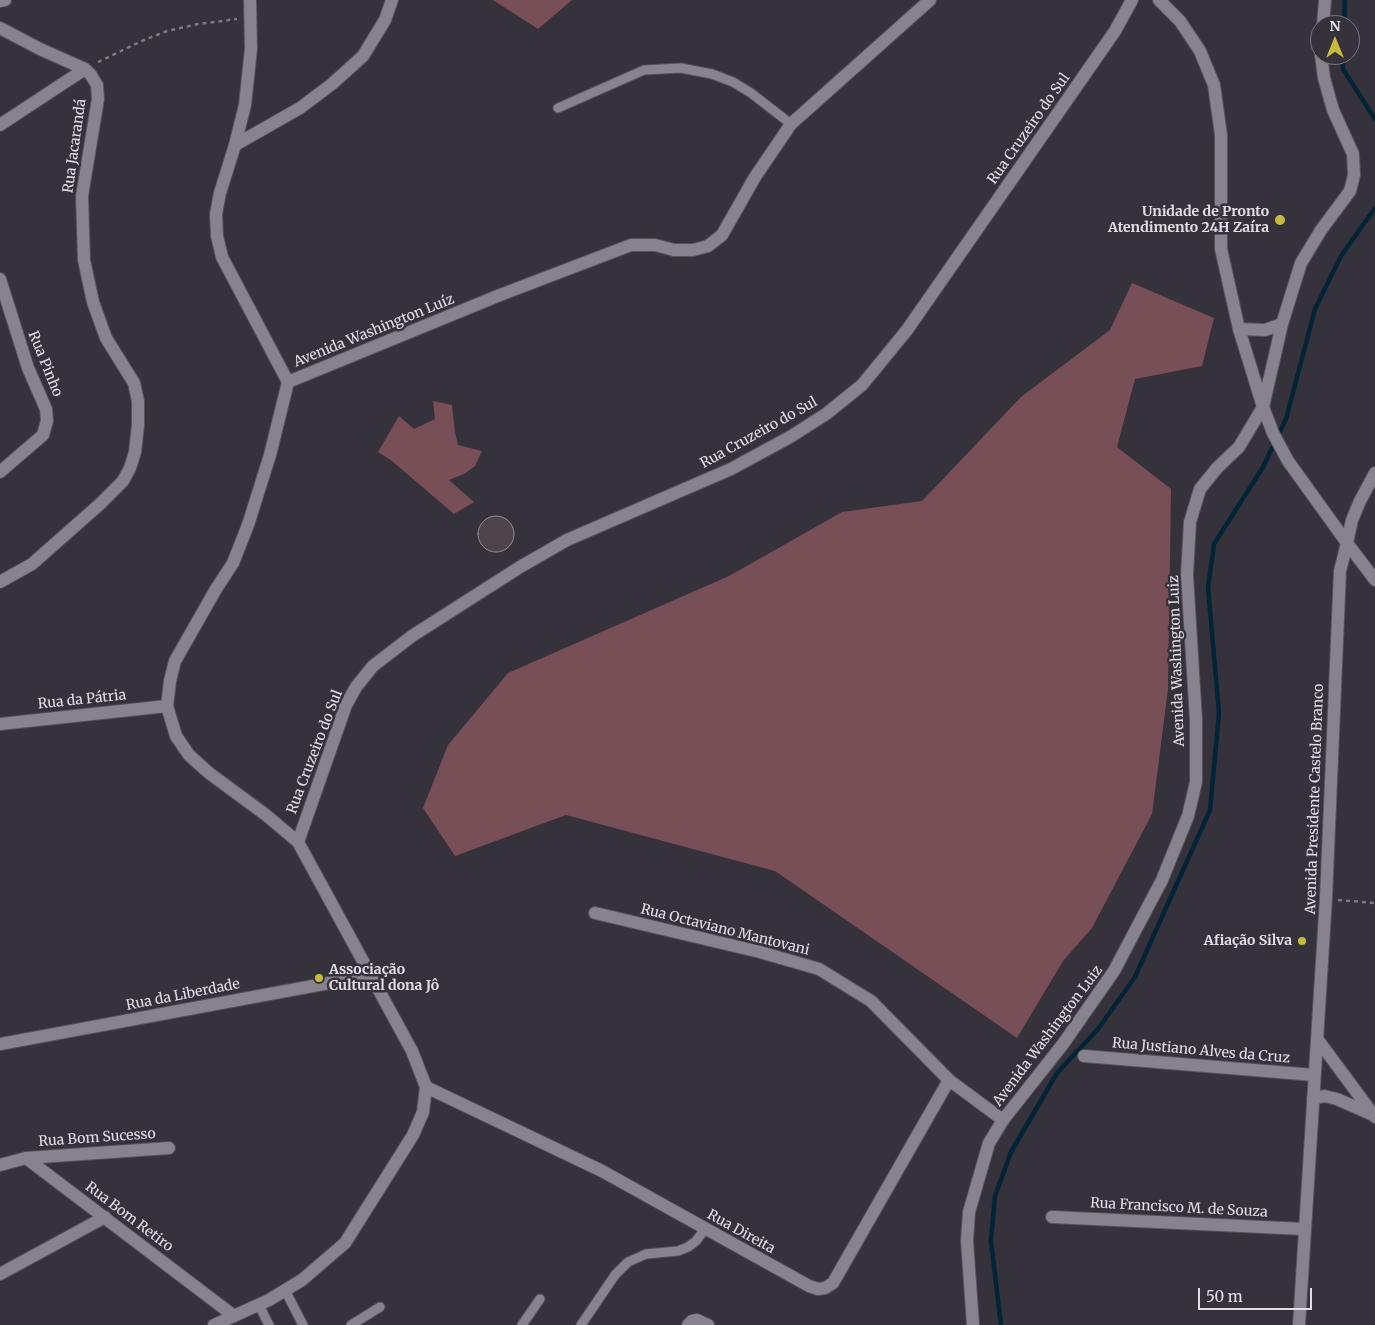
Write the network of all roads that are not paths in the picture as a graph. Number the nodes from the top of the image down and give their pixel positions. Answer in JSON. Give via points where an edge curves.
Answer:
{"nodes":[{"id":1,"x":5,"y":0,"type":"edge"},
{"id":2,"x":250,"y":0,"type":"edge"},
{"id":3,"x":392,"y":0,"type":"edge"},
{"id":4,"x":930,"y":0,"type":"edge"},
{"id":5,"x":1132,"y":0,"type":"edge"},
{"id":6,"x":1160,"y":0,"type":"edge"},
{"id":7,"x":1325,"y":0,"type":"edge"},
{"id":8,"x":0,"y":1,"type":"edge"},
{"id":9,"x":1324,"y":15,"type":"edge"},
{"id":10,"x":0,"y":28,"type":"edge"},
{"id":11,"x":1322,"y":65,"type":"edge"},
{"id":12,"x":85,"y":69,"type":"junction"},
{"id":13,"x":558,"y":108,"type":"dead end"},
{"id":14,"x":791,"y":124,"type":"junction"},
{"id":15,"x":0,"y":125,"type":"edge"},
{"id":16,"x":235,"y":145,"type":"junction"},
{"id":17,"x":0,"y":279,"type":"edge"},
{"id":18,"x":1282,"y":324,"type":"junction"},
{"id":19,"x":1239,"y":329,"type":"junction"},
{"id":20,"x":288,"y":382,"type":"junction"},
{"id":21,"x":1263,"y":407,"type":"junction"},
{"id":22,"x":0,"y":472,"type":"edge"},
{"id":23,"x":1375,"y":473,"type":"edge"},
{"id":24,"x":1347,"y":544,"type":"junction"},
{"id":25,"x":1375,"y":580,"type":"edge"},
{"id":26,"x":0,"y":582,"type":"edge"},
{"id":27,"x":167,"y":706,"type":"junction"},
{"id":28,"x":0,"y":724,"type":"edge"},
{"id":29,"x":298,"y":842,"type":"junction"},
{"id":30,"x":595,"y":913,"type":"dead end"},
{"id":31,"x":372,"y":975,"type":"junction"},
{"id":32,"x":1318,"y":1040,"type":"junction"},
{"id":33,"x":0,"y":1044,"type":"edge"},
{"id":34,"x":1084,"y":1056,"type":"dead end"},
{"id":35,"x":1314,"y":1075,"type":"junction"},
{"id":36,"x":949,"y":1080,"type":"junction"},
{"id":37,"x":426,"y":1087,"type":"junction"},
{"id":38,"x":1313,"y":1099,"type":"junction"},
{"id":39,"x":1374,"y":1116,"type":"edge"},
{"id":40,"x":1004,"y":1120,"type":"junction"},
{"id":41,"x":170,"y":1148,"type":"dead end"},
{"id":42,"x":26,"y":1158,"type":"junction"},
{"id":43,"x":0,"y":1165,"type":"edge"},
{"id":44,"x":1052,"y":1217,"type":"dead end"},
{"id":45,"x":105,"y":1218,"type":"junction"},
{"id":46,"x":705,"y":1229,"type":"junction"},
{"id":47,"x":1304,"y":1229,"type":"junction"},
{"id":48,"x":0,"y":1274,"type":"edge"},
{"id":49,"x":285,"y":1290,"type":"junction"},
{"id":50,"x":540,"y":1299,"type":"dead end"},
{"id":51,"x":258,"y":1305,"type":"junction"},
{"id":52,"x":380,"y":1307,"type":"dead end"},
{"id":53,"x":234,"y":1316,"type":"junction"},
{"id":54,"x":214,"y":1325,"type":"edge"},
{"id":55,"x":269,"y":1325,"type":"edge"},
{"id":56,"x":303,"y":1325,"type":"edge"},
{"id":57,"x":351,"y":1325,"type":"edge"},
{"id":58,"x":522,"y":1325,"type":"edge"},
{"id":59,"x":581,"y":1325,"type":"edge"},
{"id":60,"x":688,"y":1325,"type":"edge"},
{"id":61,"x":708,"y":1325,"type":"edge"},
{"id":62,"x":973,"y":1325,"type":"edge"},
{"id":63,"x":1299,"y":1325,"type":"edge"}],
"edges":[{"from":1,"to":8,"type":"street"},
{"from":2,"to":16,"type":"street","via":[[251,49],[246,96]]},
{"from":3,"to":16,"type":"street","via":[[385,20],[363,56],[300,108]]},
{"from":4,"to":14,"type":"street","name":"Avenida Washington Luíz"},
{"from":5,"to":29,"type":"street","name":"Rua Cruzeiro do Sul","via":[[1115,32],[913,322],[862,385],[826,414],[731,469],[567,540],[520,566],[412,636],[373,666],[346,705]]},
{"from":6,"to":19,"type":"street","via":[[1180,21],[1200,51],[1214,85],[1221,135],[1221,249]]},
{"from":7,"to":9,"type":"street"},
{"from":10,"to":12,"type":"street"},
{"from":11,"to":18,"type":"street","name":"Avenida Washington Luiz","via":[[1332,110],[1353,154],[1354,175],[1350,191],[1301,263]]},
{"from":12,"to":15,"type":"street"},
{"from":12,"to":26,"type":"street","name":"Rua Jacarandá","via":[[97,85],[98,99],[82,196],[84,260],[93,302],[106,338],[134,383],[138,401],[135,452],[123,481],[100,504],[32,564]]},
{"from":13,"to":14,"type":"lane","via":[[644,70],[681,68],[733,82]]},
{"from":14,"to":20,"type":"street","name":"Avenida Washington Luíz","via":[[755,177],[722,235],[708,246],[674,250],[655,245],[631,245]]},
{"from":16,"to":20,"type":"street","via":[[216,214],[217,236],[222,257]]},
{"from":17,"to":22,"type":"street","name":"Rua Pinho","via":[[28,368],[46,408],[47,421],[43,435]]},
{"from":18,"to":19,"type":"street","via":[[1265,330]]},
{"from":18,"to":21,"type":"street","name":"Avenida Washington Luiz"},
{"from":19,"to":21,"type":"street"},
{"from":20,"to":27,"type":"street","name":"Avenida Washington Luíz","via":[[248,525],[233,563],[176,661]]},
{"from":21,"to":24,"type":"street","via":[[1288,461]]},
{"from":21,"to":40,"type":"street","name":"Avenida Washington Luiz","via":[[1239,447],[1200,489],[1190,522],[1187,575],[1196,720],[1196,782],[1188,816],[1162,880],[1114,971]]},
{"from":23,"to":24,"type":"street","name":"Avenida Presidente Castelo Branco","via":[[1352,520]]},
{"from":24,"to":25,"type":"street"},
{"from":24,"to":32,"type":"street","name":"Avenida Presidente Castelo Branco","via":[[1340,571]]},
{"from":27,"to":28,"type":"street","name":"Rua da Pátria"},
{"from":27,"to":29,"type":"street","name":"Avenida Washington Luíz","via":[[176,736],[189,755]]},
{"from":29,"to":31,"type":"street","name":"Avenida Washington Luíz"},
{"from":30,"to":36,"type":"street","name":"Rua Octaviano Mantovani","via":[[819,968],[871,1001]]},
{"from":31,"to":33,"type":"street","name":"Rua da Liberdade"},
{"from":31,"to":37,"type":"street","name":"Avenida Washington Luíz","via":[[412,1051]]},
{"from":32,"to":35,"type":"street","name":"Avenida Presidente Castelo Branco"},
{"from":32,"to":39,"type":"street"},
{"from":34,"to":35,"type":"street","name":"Rua Justiano Alves da Cruz"},
{"from":35,"to":38,"type":"street","name":"Avenida Presidente Castelo Branco"},
{"from":36,"to":40,"type":"street","name":"Rua Octaviano Mantovani"},
{"from":36,"to":46,"type":"street","name":"Rua Direita","via":[[833,1283],[825,1288],[809,1286]]},
{"from":37,"to":46,"type":"street","name":"Rua Direita","via":[[602,1171]]},
{"from":37,"to":49,"type":"street","name":"Avenida Washington Luíz","via":[[423,1112],[413,1135],[345,1243],[302,1280]]},
{"from":38,"to":39,"type":"street","via":[[1324,1096],[1337,1099]]},
{"from":38,"to":47,"type":"street","name":"Avenida Presidente Castelo Branco"},
{"from":40,"to":62,"type":"street","name":"Avenida Washington Luiz","via":[[989,1143],[969,1212],[967,1241]]},
{"from":41,"to":42,"type":"street","name":"Rua Bom Sucesso"},
{"from":42,"to":43,"type":"street"},
{"from":42,"to":45,"type":"street","name":"Rua Bom Retiro"},
{"from":44,"to":47,"type":"street","name":"Rua Francisco M. de Souza"},
{"from":45,"to":48,"type":"street"},
{"from":45,"to":53,"type":"street","name":"Rua Bom Retiro"},
{"from":46,"to":59,"type":"lane","via":[[688,1247],[646,1254],[628,1262],[615,1275]]},
{"from":47,"to":63,"type":"street","name":"Avenida Presidente Castelo Branco"},
{"from":49,"to":51,"type":"street","name":"Avenida Washington Luíz"},
{"from":49,"to":56,"type":"lane"},
{"from":50,"to":58,"type":"lane"},
{"from":51,"to":53,"type":"street","name":"Avenida Washington Luíz"},
{"from":51,"to":55,"type":"lane"},
{"from":52,"to":57,"type":"lane"},
{"from":53,"to":54,"type":"street","name":"Avenida Washington Luíz"},
{"from":60,"to":61,"type":"street","via":[[697,1320]]}]}
